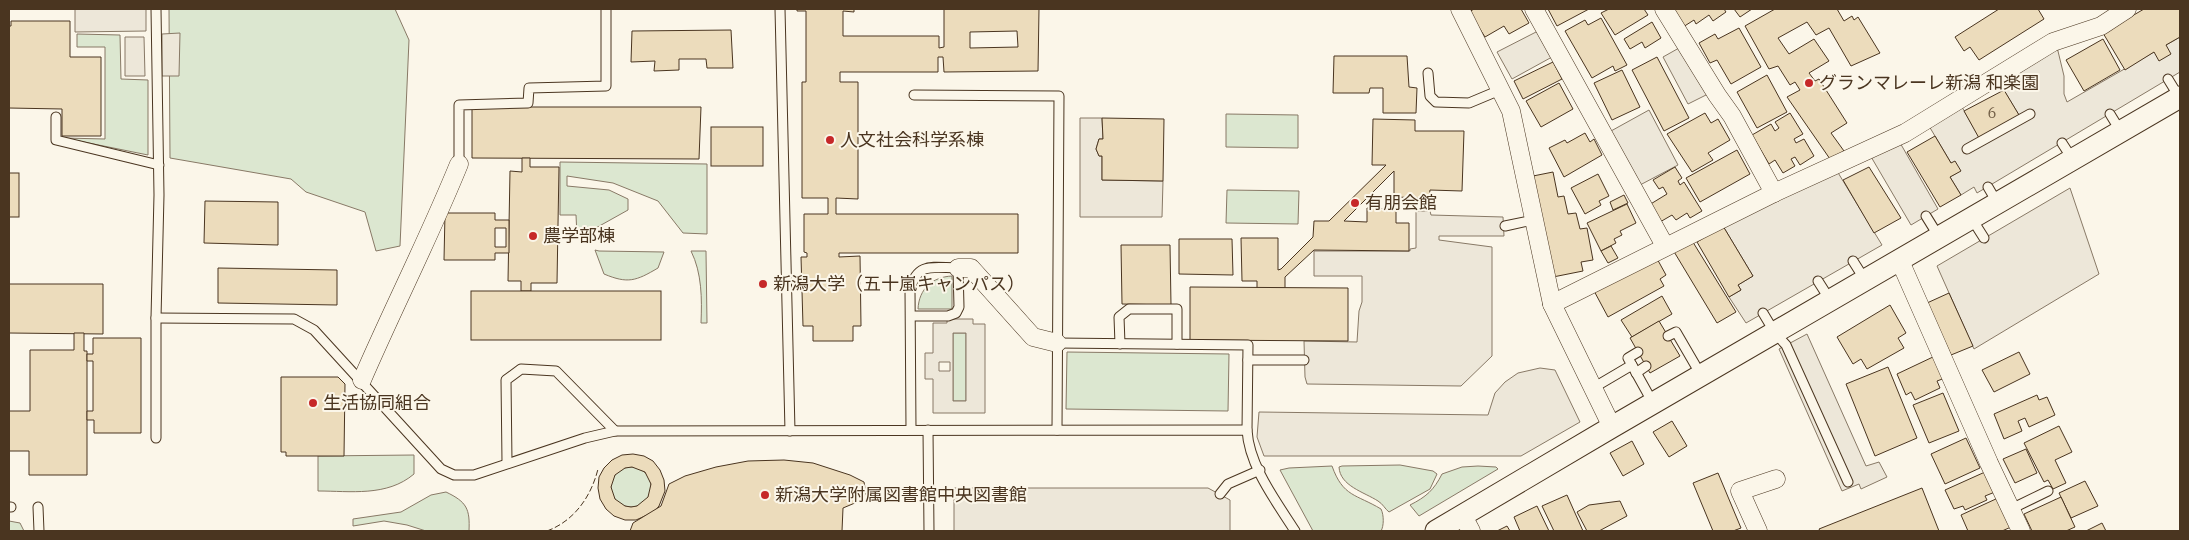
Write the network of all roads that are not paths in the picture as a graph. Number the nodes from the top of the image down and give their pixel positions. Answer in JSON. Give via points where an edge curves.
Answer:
{"nodes":[{"id":1,"x":156,"y":9,"type":"edge"},
{"id":2,"x":606,"y":9,"type":"edge"},
{"id":3,"x":780,"y":9,"type":"edge"},
{"id":4,"x":1460,"y":9,"type":"edge"},
{"id":5,"x":1534,"y":9,"type":"edge"},
{"id":6,"x":1664,"y":9,"type":"edge"},
{"id":7,"x":2127,"y":9,"type":"edge"},
{"id":8,"x":1428,"y":73,"type":"dead end"},
{"id":9,"x":2168,"y":79,"type":"dead end"},
{"id":10,"x":1500,"y":90,"type":"junction"},
{"id":11,"x":914,"y":95,"type":"dead end"},
{"id":12,"x":2180,"y":97,"type":"edge"},
{"id":13,"x":2030,"y":114,"type":"dead end"},
{"id":14,"x":56,"y":117,"type":"dead end"},
{"id":15,"x":1967,"y":149,"type":"dead end"},
{"id":16,"x":459,"y":164,"type":"joint"},
{"id":17,"x":159,"y":165,"type":"junction"},
{"id":18,"x":1780,"y":193,"type":"junction"},
{"id":19,"x":1926,"y":216,"type":"dead end"},
{"id":20,"x":1972,"y":219,"type":"junction"},
{"id":21,"x":1533,"y":220,"type":"junction"},
{"id":22,"x":1505,"y":226,"type":"dead end"},
{"id":23,"x":1939,"y":238,"type":"junction"},
{"id":24,"x":1984,"y":238,"type":"dead end"},
{"id":25,"x":1665,"y":246,"type":"junction"},
{"id":26,"x":1853,"y":261,"type":"dead end"},
{"id":27,"x":1900,"y":261,"type":"junction"},
{"id":28,"x":958,"y":268,"type":"junction"},
{"id":29,"x":1818,"y":281,"type":"dead end"},
{"id":30,"x":1866,"y":281,"type":"junction"},
{"id":31,"x":1830,"y":301,"type":"junction"},
{"id":32,"x":1552,"y":304,"type":"junction"},
{"id":33,"x":1763,"y":313,"type":"dead end"},
{"id":34,"x":911,"y":316,"type":"junction"},
{"id":35,"x":156,"y":318,"type":"junction"},
{"id":36,"x":1775,"y":333,"type":"junction"},
{"id":37,"x":1668,"y":336,"type":"dead end"},
{"id":38,"x":1057,"y":343,"type":"junction"},
{"id":39,"x":1120,"y":344,"type":"junction"},
{"id":40,"x":1177,"y":344,"type":"junction"},
{"id":41,"x":1638,"y":352,"type":"dead end"},
{"id":42,"x":1248,"y":360,"type":"junction"},
{"id":43,"x":1304,"y":360,"type":"dead end"},
{"id":44,"x":1646,"y":366,"type":"dead end"},
{"id":45,"x":1634,"y":369,"type":"junction"},
{"id":46,"x":1702,"y":376,"type":"junction"},
{"id":47,"x":362,"y":380,"type":"junction"},
{"id":48,"x":1593,"y":388,"type":"junction"},
{"id":49,"x":1654,"y":403,"type":"junction"},
{"id":50,"x":1612,"y":427,"type":"junction"},
{"id":51,"x":911,"y":430,"type":"junction"},
{"id":52,"x":928,"y":430,"type":"junction"},
{"id":53,"x":1057,"y":430,"type":"junction"},
{"id":54,"x":1247,"y":430,"type":"junction"},
{"id":55,"x":614,"y":431,"type":"junction"},
{"id":56,"x":790,"y":431,"type":"junction"},
{"id":57,"x":156,"y":438,"type":"dead end"},
{"id":58,"x":507,"y":462,"type":"junction"},
{"id":59,"x":1260,"y":470,"type":"junction"},
{"id":60,"x":1776,"y":479,"type":"dead end"},
{"id":61,"x":1848,"y":482,"type":"dead end"},
{"id":62,"x":2048,"y":491,"type":"dead end"},
{"id":63,"x":1220,"y":494,"type":"dead end"},
{"id":64,"x":38,"y":507,"type":"dead end"},
{"id":65,"x":2011,"y":509,"type":"junction"},
{"id":66,"x":1467,"y":524,"type":"edge"},
{"id":67,"x":38,"y":531,"type":"edge"},
{"id":68,"x":929,"y":531,"type":"edge"},
{"id":69,"x":1295,"y":531,"type":"edge"},
{"id":70,"x":1436,"y":531,"type":"edge"},
{"id":71,"x":1758,"y":531,"type":"edge"},
{"id":72,"x":2021,"y":531,"type":"edge"}],
"edges":[{"from":1,"to":17,"type":"lane"},
{"from":2,"to":16,"type":"lane","via":[[606,86],[529,88],[528,103],[459,105]]},
{"from":3,"to":56,"type":"lane"},
{"from":4,"to":10,"type":"street"},
{"from":5,"to":25,"type":"street","via":[[1548,42],[1629,173]]},
{"from":6,"to":18,"type":"street"},
{"from":7,"to":18,"type":"street","via":[[2101,26],[2053,42],[1884,146]]},
{"from":8,"to":10,"type":"lane","via":[[1430,96],[1436,102],[1469,103]]},
{"from":9,"to":12,"type":"lane"},
{"from":10,"to":21,"type":"street","via":[[1510,111]]},
{"from":11,"to":38,"type":"lane","via":[[1059,96]]},
{"from":12,"to":20,"type":"street","via":[[2115,123],[1993,196]]},
{"from":13,"to":15,"type":"lane"},
{"from":14,"to":17,"type":"lane","via":[[56,140]]},
{"from":16,"to":47,"type":"street"},
{"from":17,"to":35,"type":"lane"},
{"from":18,"to":25,"type":"street"},
{"from":19,"to":23,"type":"lane"},
{"from":20,"to":23,"type":"street"},
{"from":20,"to":24,"type":"lane"},
{"from":21,"to":22,"type":"lane"},
{"from":21,"to":32,"type":"street"},
{"from":23,"to":27,"type":"street"},
{"from":25,"to":32,"type":"street"},
{"from":26,"to":30,"type":"lane"},
{"from":27,"to":30,"type":"street"},
{"from":27,"to":65,"type":"street"},
{"from":28,"to":34,"type":"lane","via":[[924,268],[913,277]]},
{"from":28,"to":34,"type":"lane","via":[[959,307],[956,313]]},
{"from":28,"to":38,"type":"street","via":[[971,268],[1034,337]]},
{"from":29,"to":31,"type":"lane"},
{"from":30,"to":31,"type":"street"},
{"from":31,"to":36,"type":"street"},
{"from":32,"to":48,"type":"street"},
{"from":33,"to":36,"type":"lane"},
{"from":34,"to":51,"type":"lane"},
{"from":35,"to":47,"type":"lane","via":[[294,319],[314,330]]},
{"from":35,"to":57,"type":"lane"},
{"from":36,"to":46,"type":"street"},
{"from":36,"to":61,"type":"lane","via":[[1786,345]]},
{"from":37,"to":46,"type":"lane","via":[[1676,332],[1679,347]]},
{"from":38,"to":39,"type":"lane"},
{"from":38,"to":53,"type":"lane"},
{"from":39,"to":40,"type":"lane"},
{"from":39,"to":40,"type":"lane","via":[[1119,317],[1129,309],[1177,309]]},
{"from":40,"to":42,"type":"lane","via":[[1248,345]]},
{"from":41,"to":45,"type":"lane","via":[[1628,358]]},
{"from":42,"to":43,"type":"lane"},
{"from":42,"to":54,"type":"lane"},
{"from":44,"to":45,"type":"lane"},
{"from":45,"to":48,"type":"lane"},
{"from":45,"to":49,"type":"lane"},
{"from":46,"to":49,"type":"street"},
{"from":47,"to":58,"type":"lane","via":[[441,470],[454,475],[474,474]]},
{"from":48,"to":50,"type":"street"},
{"from":49,"to":50,"type":"street"},
{"from":50,"to":66,"type":"street"},
{"from":51,"to":52,"type":"lane"},
{"from":51,"to":56,"type":"lane"},
{"from":52,"to":53,"type":"lane"},
{"from":52,"to":68,"type":"lane"},
{"from":53,"to":54,"type":"lane"},
{"from":54,"to":59,"type":"lane","via":[[1248,445]]},
{"from":55,"to":56,"type":"lane"},
{"from":55,"to":58,"type":"lane"},
{"from":55,"to":58,"type":"lane","via":[[556,371],[521,369],[506,380]]},
{"from":59,"to":63,"type":"lane","via":[[1228,484]]},
{"from":59,"to":69,"type":"lane"},
{"from":60,"to":71,"type":"street","via":[[1740,491]]},
{"from":62,"to":65,"type":"lane"},
{"from":64,"to":67,"type":"lane"},
{"from":65,"to":72,"type":"street"},
{"from":66,"to":70,"type":"street"}]}
